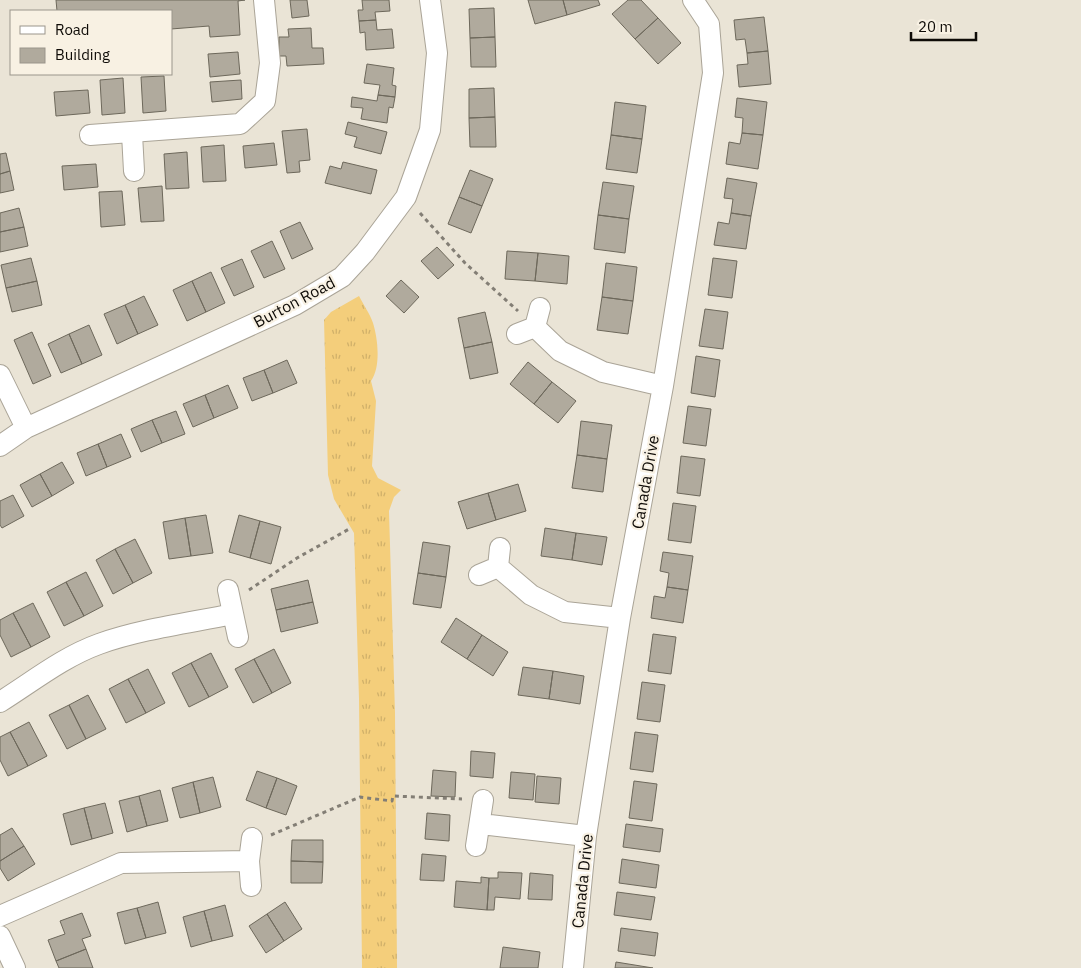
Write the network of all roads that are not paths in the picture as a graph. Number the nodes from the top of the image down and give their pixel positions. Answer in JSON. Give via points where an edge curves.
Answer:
{"nodes":[{"id":1,"x":264,"y":0,"type":"edge"},
{"id":2,"x":430,"y":0,"type":"edge"},
{"id":3,"x":693,"y":0,"type":"edge"},
{"id":4,"x":132,"y":134,"type":"junction"},
{"id":5,"x":90,"y":136,"type":"dead end"},
{"id":6,"x":134,"y":171,"type":"dead end"},
{"id":7,"x":531,"y":323,"type":"road end"},
{"id":8,"x":0,"y":375,"type":"edge"},
{"id":9,"x":663,"y":386,"type":"junction"},
{"id":10,"x":26,"y":428,"type":"junction"},
{"id":11,"x":0,"y":446,"type":"edge"},
{"id":12,"x":480,"y":575,"type":"dead end"},
{"id":13,"x":620,"y":618,"type":"junction"},
{"id":14,"x":238,"y":637,"type":"dead end"},
{"id":15,"x":0,"y":702,"type":"edge"},
{"id":16,"x":483,"y":800,"type":"road end"},
{"id":17,"x":481,"y":824,"type":"junction"},
{"id":18,"x":586,"y":836,"type":"junction"},
{"id":19,"x":476,"y":846,"type":"dead end"},
{"id":20,"x":251,"y":886,"type":"dead end"},
{"id":21,"x":0,"y":916,"type":"edge"},
{"id":22,"x":0,"y":936,"type":"edge"},
{"id":23,"x":15,"y":968,"type":"edge"},
{"id":24,"x":573,"y":968,"type":"edge"}],
"edges":[{"from":1,"to":4,"type":"street","via":[[270,63],[265,101],[240,124]]},
{"from":2,"to":10,"type":"street","name":"Burton Road","via":[[436,53],[430,130],[406,196],[365,252],[342,277],[295,305]]},
{"from":3,"to":9,"type":"street","name":"Canada Drive","via":[[708,24],[713,73]]},
{"from":4,"to":5,"type":"street"},
{"from":4,"to":6,"type":"street"},
{"from":7,"to":9,"type":"street","via":[[560,351],[595,368]]},
{"from":8,"to":10,"type":"street"},
{"from":9,"to":13,"type":"street","name":"Canada Drive"},
{"from":10,"to":11,"type":"street","name":"Burton Road"},
{"from":12,"to":13,"type":"street","via":[[499,558],[530,595],[566,612]]},
{"from":13,"to":18,"type":"street","name":"Canada Drive"},
{"from":14,"to":15,"type":"street","via":[[231,601],[76,654]]},
{"from":16,"to":17,"type":"street"},
{"from":17,"to":18,"type":"street"},
{"from":17,"to":19,"type":"street"},
{"from":18,"to":24,"type":"street","name":"Canada Drive"},
{"from":20,"to":21,"type":"street","via":[[251,848],[121,863]]},
{"from":22,"to":23,"type":"street"}]}
